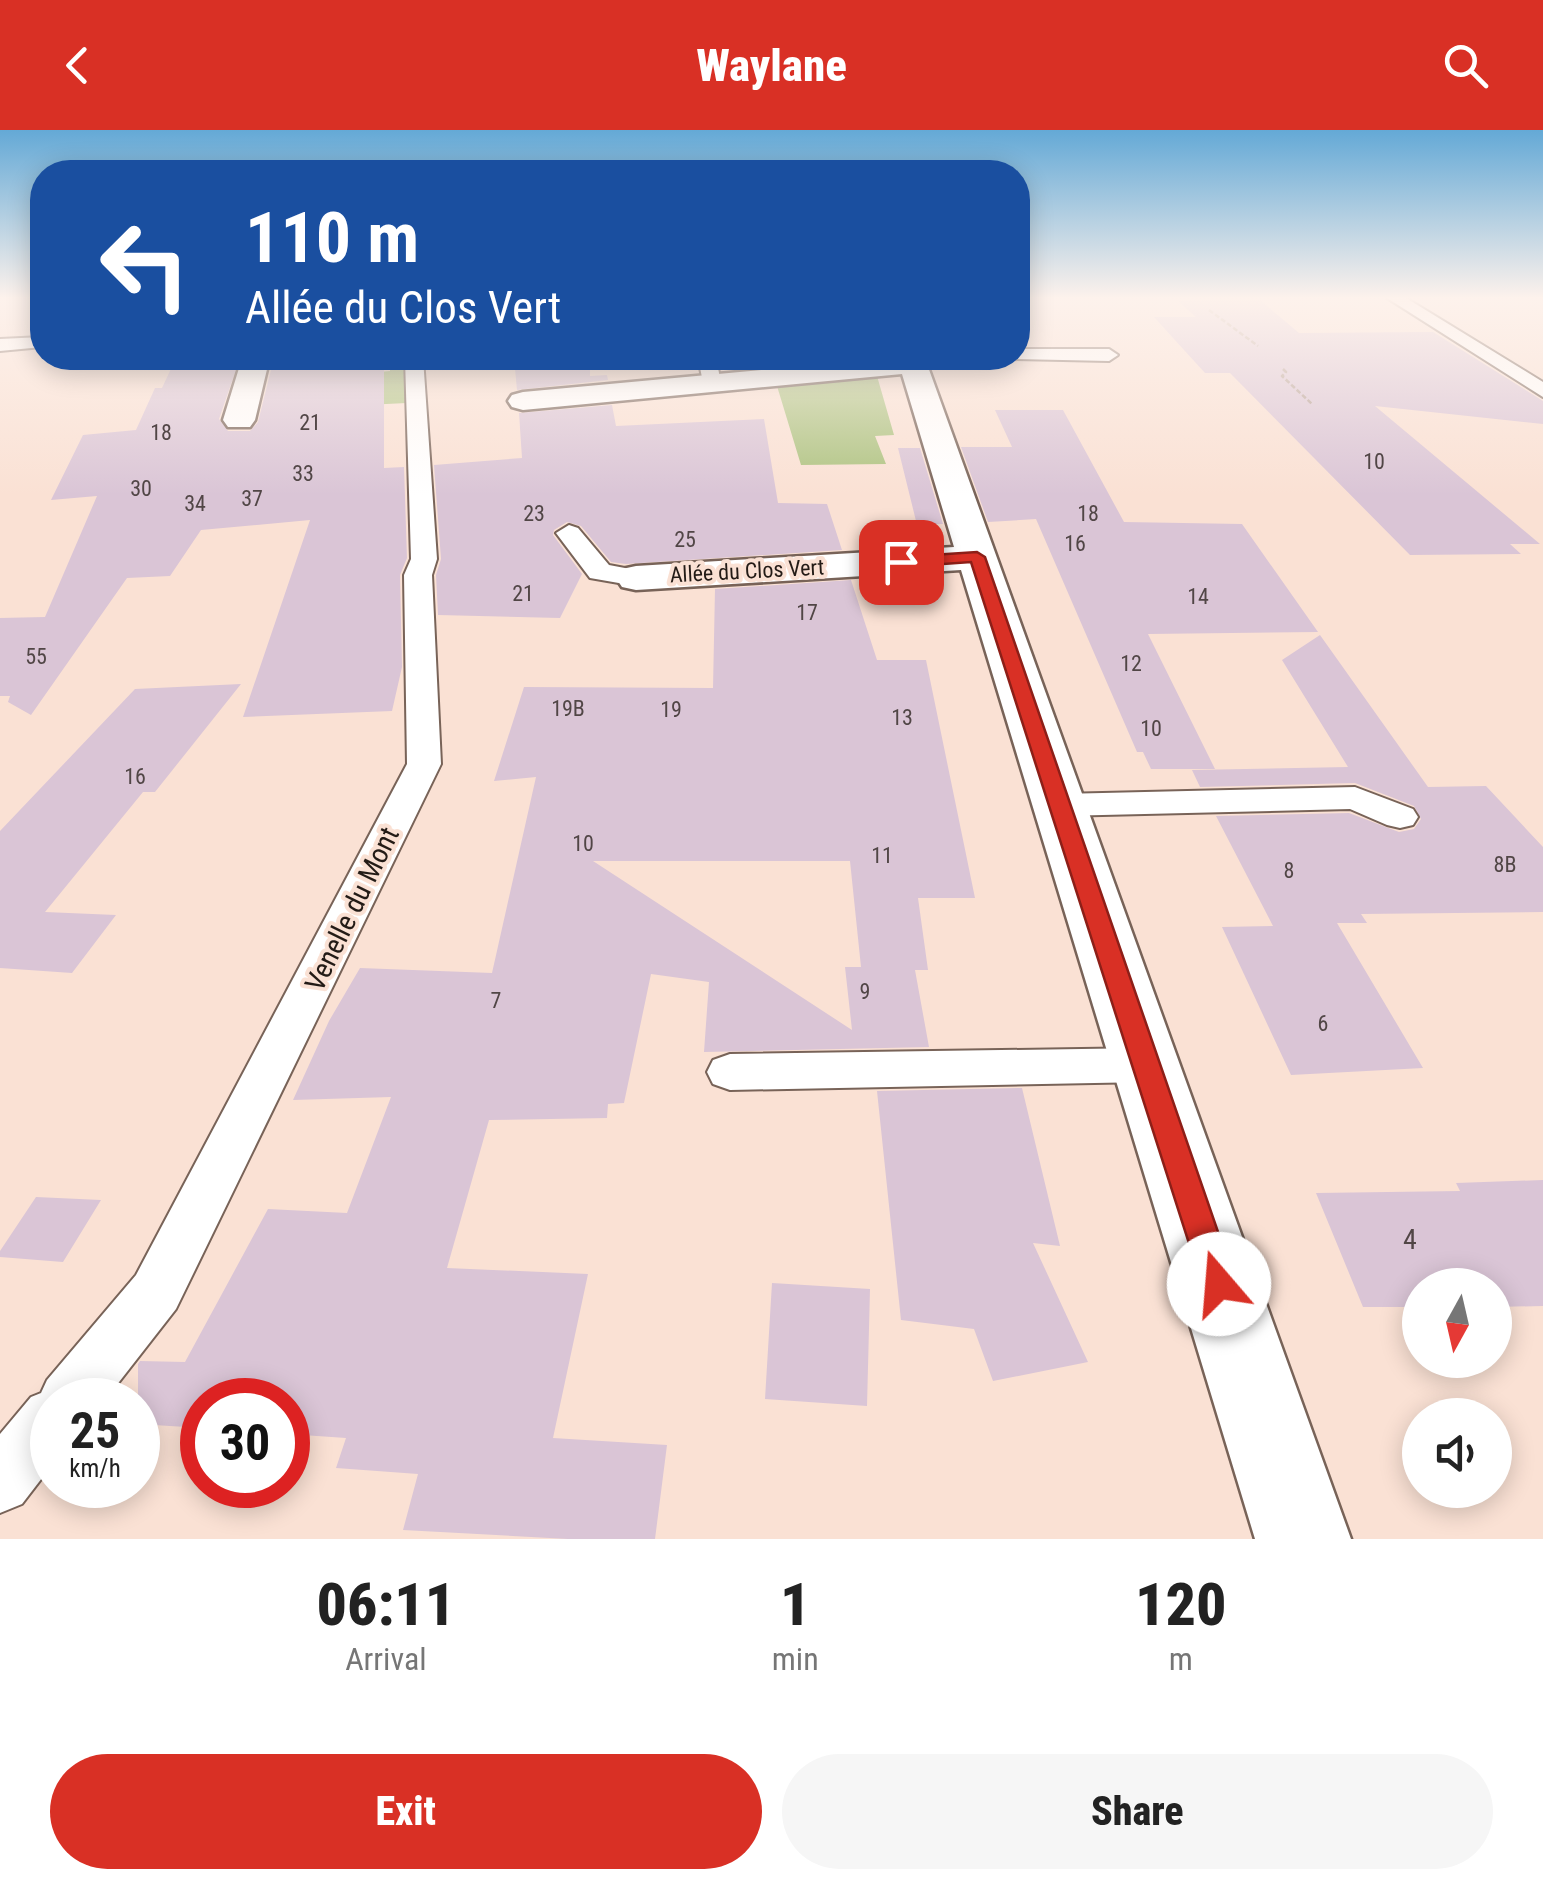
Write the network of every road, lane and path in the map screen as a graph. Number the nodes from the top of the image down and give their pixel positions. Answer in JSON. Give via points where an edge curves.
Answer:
{"nodes":[{"id":1,"x":1500,"y":364,"type":"edge"},
{"id":2,"x":1283,"y":369,"type":"dead end"},
{"id":3,"x":253,"y":370,"type":"edge"},
{"id":4,"x":415,"y":370,"type":"edge"},
{"id":5,"x":709,"y":370,"type":"edge"},
{"id":6,"x":909,"y":370,"type":"edge"},
{"id":7,"x":1543,"y":391,"type":"edge"},
{"id":8,"x":523,"y":401,"type":"dead end"},
{"id":9,"x":1312,"y":404,"type":"dead end"},
{"id":10,"x":239,"y":420,"type":"dead end"},
{"id":11,"x":569,"y":533,"type":"dead end"},
{"id":12,"x":977,"y":557,"type":"junction"},
{"id":13,"x":636,"y":578,"type":"joint"},
{"id":14,"x":1060,"y":805,"type":"junction"},
{"id":15,"x":1400,"y":817,"type":"dead end"},
{"id":16,"x":1147,"y":1064,"type":"junction"},
{"id":17,"x":730,"y":1072,"type":"dead end"},
{"id":18,"x":86,"y":1378,"type":"edge"},
{"id":19,"x":30,"y":1445,"type":"edge"},
{"id":20,"x":0,"y":1482,"type":"edge"},
{"id":21,"x":1303,"y":1539,"type":"edge"}],
"edges":[{"from":1,"to":7,"type":"lane"},
{"from":2,"to":9,"type":"path","via":[[1282,376]]},
{"from":3,"to":10,"type":"street"},
{"from":4,"to":18,"type":"lane","name":"Venelle du Mont","via":[[424,764],[156,1292]]},
{"from":5,"to":8,"type":"street"},
{"from":6,"to":12,"type":"street"},
{"from":11,"to":13,"type":"lane","via":[[600,572]]},
{"from":12,"to":13,"type":"street","name":"Allée du Clos Vert"},
{"from":12,"to":14,"type":"street"},
{"from":14,"to":15,"type":"lane","via":[[1356,798]]},
{"from":14,"to":16,"type":"street"},
{"from":16,"to":17,"type":"lane"},
{"from":16,"to":21,"type":"street"},
{"from":19,"to":20,"type":"lane"}]}
